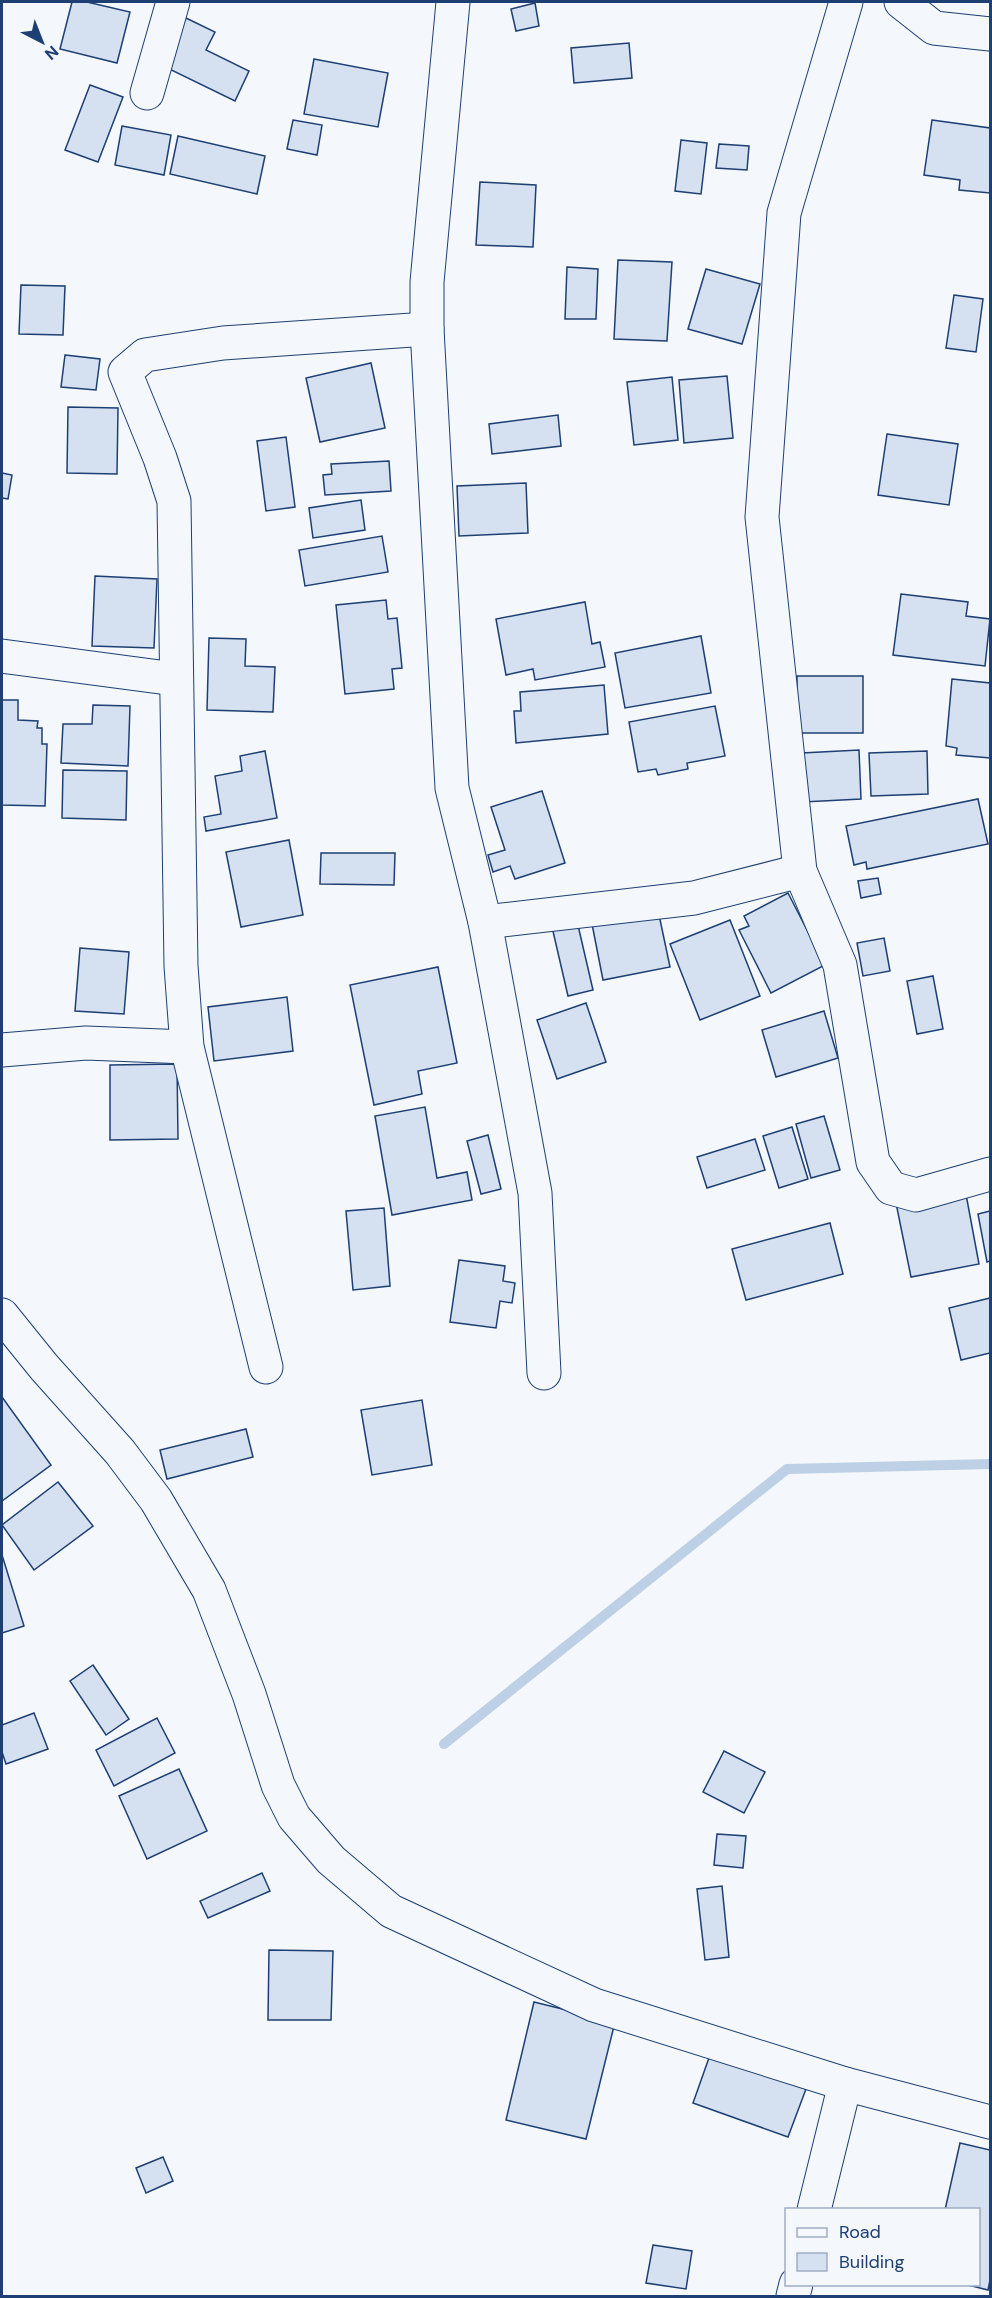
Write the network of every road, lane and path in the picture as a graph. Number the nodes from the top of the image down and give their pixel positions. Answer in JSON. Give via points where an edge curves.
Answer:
{"nodes":[{"id":1,"x":173,"y":2,"type":"edge"},
{"id":2,"x":453,"y":2,"type":"edge"},
{"id":3,"x":846,"y":2,"type":"edge"},
{"id":4,"x":901,"y":2,"type":"edge"},
{"id":5,"x":990,"y":34,"type":"edge"},
{"id":6,"x":147,"y":93,"type":"dead end"},
{"id":7,"x":427,"y":329,"type":"junction"},
{"id":8,"x":2,"y":656,"type":"edge"},
{"id":9,"x":175,"y":679,"type":"junction"},
{"id":10,"x":800,"y":871,"type":"junction"},
{"id":11,"x":485,"y":922,"type":"junction"},
{"id":12,"x":187,"y":1047,"type":"junction"},
{"id":13,"x":2,"y":1050,"type":"edge"},
{"id":14,"x":990,"y":1174,"type":"edge"},
{"id":15,"x":2,"y":1314,"type":"edge"},
{"id":16,"x":267,"y":1367,"type":"dead end"},
{"id":17,"x":544,"y":1373,"type":"dead end"},
{"id":18,"x":845,"y":2084,"type":"junction"},
{"id":19,"x":990,"y":2121,"type":"edge"},
{"id":20,"x":814,"y":2208,"type":"edge"}],
"edges":[{"from":1,"to":6,"type":"street"},
{"from":2,"to":7,"type":"street","via":[[427,282]]},
{"from":3,"to":10,"type":"street","via":[[784,213],[762,517]]},
{"from":4,"to":5,"type":"street","via":[[934,28]]},
{"from":7,"to":9,"type":"street","via":[[223,343],[145,355],[125,372],[174,501]]},
{"from":7,"to":11,"type":"street","via":[[452,788]]},
{"from":8,"to":9,"type":"street"},
{"from":9,"to":12,"type":"street","via":[[181,966]]},
{"from":10,"to":11,"type":"street","via":[[694,898]]},
{"from":10,"to":14,"type":"street","via":[[840,965],[873,1162],[891,1188],[916,1195]]},
{"from":11,"to":17,"type":"street","via":[[535,1192]]},
{"from":12,"to":13,"type":"street","via":[[86,1043]]},
{"from":12,"to":16,"type":"street"},
{"from":15,"to":18,"type":"street","via":[[156,1500],[208,1590],[249,1694],[278,1785],[294,1817],[332,1860],[391,1911],[594,2005]]},
{"from":18,"to":19,"type":"street"},
{"from":18,"to":20,"type":"street"}]}
